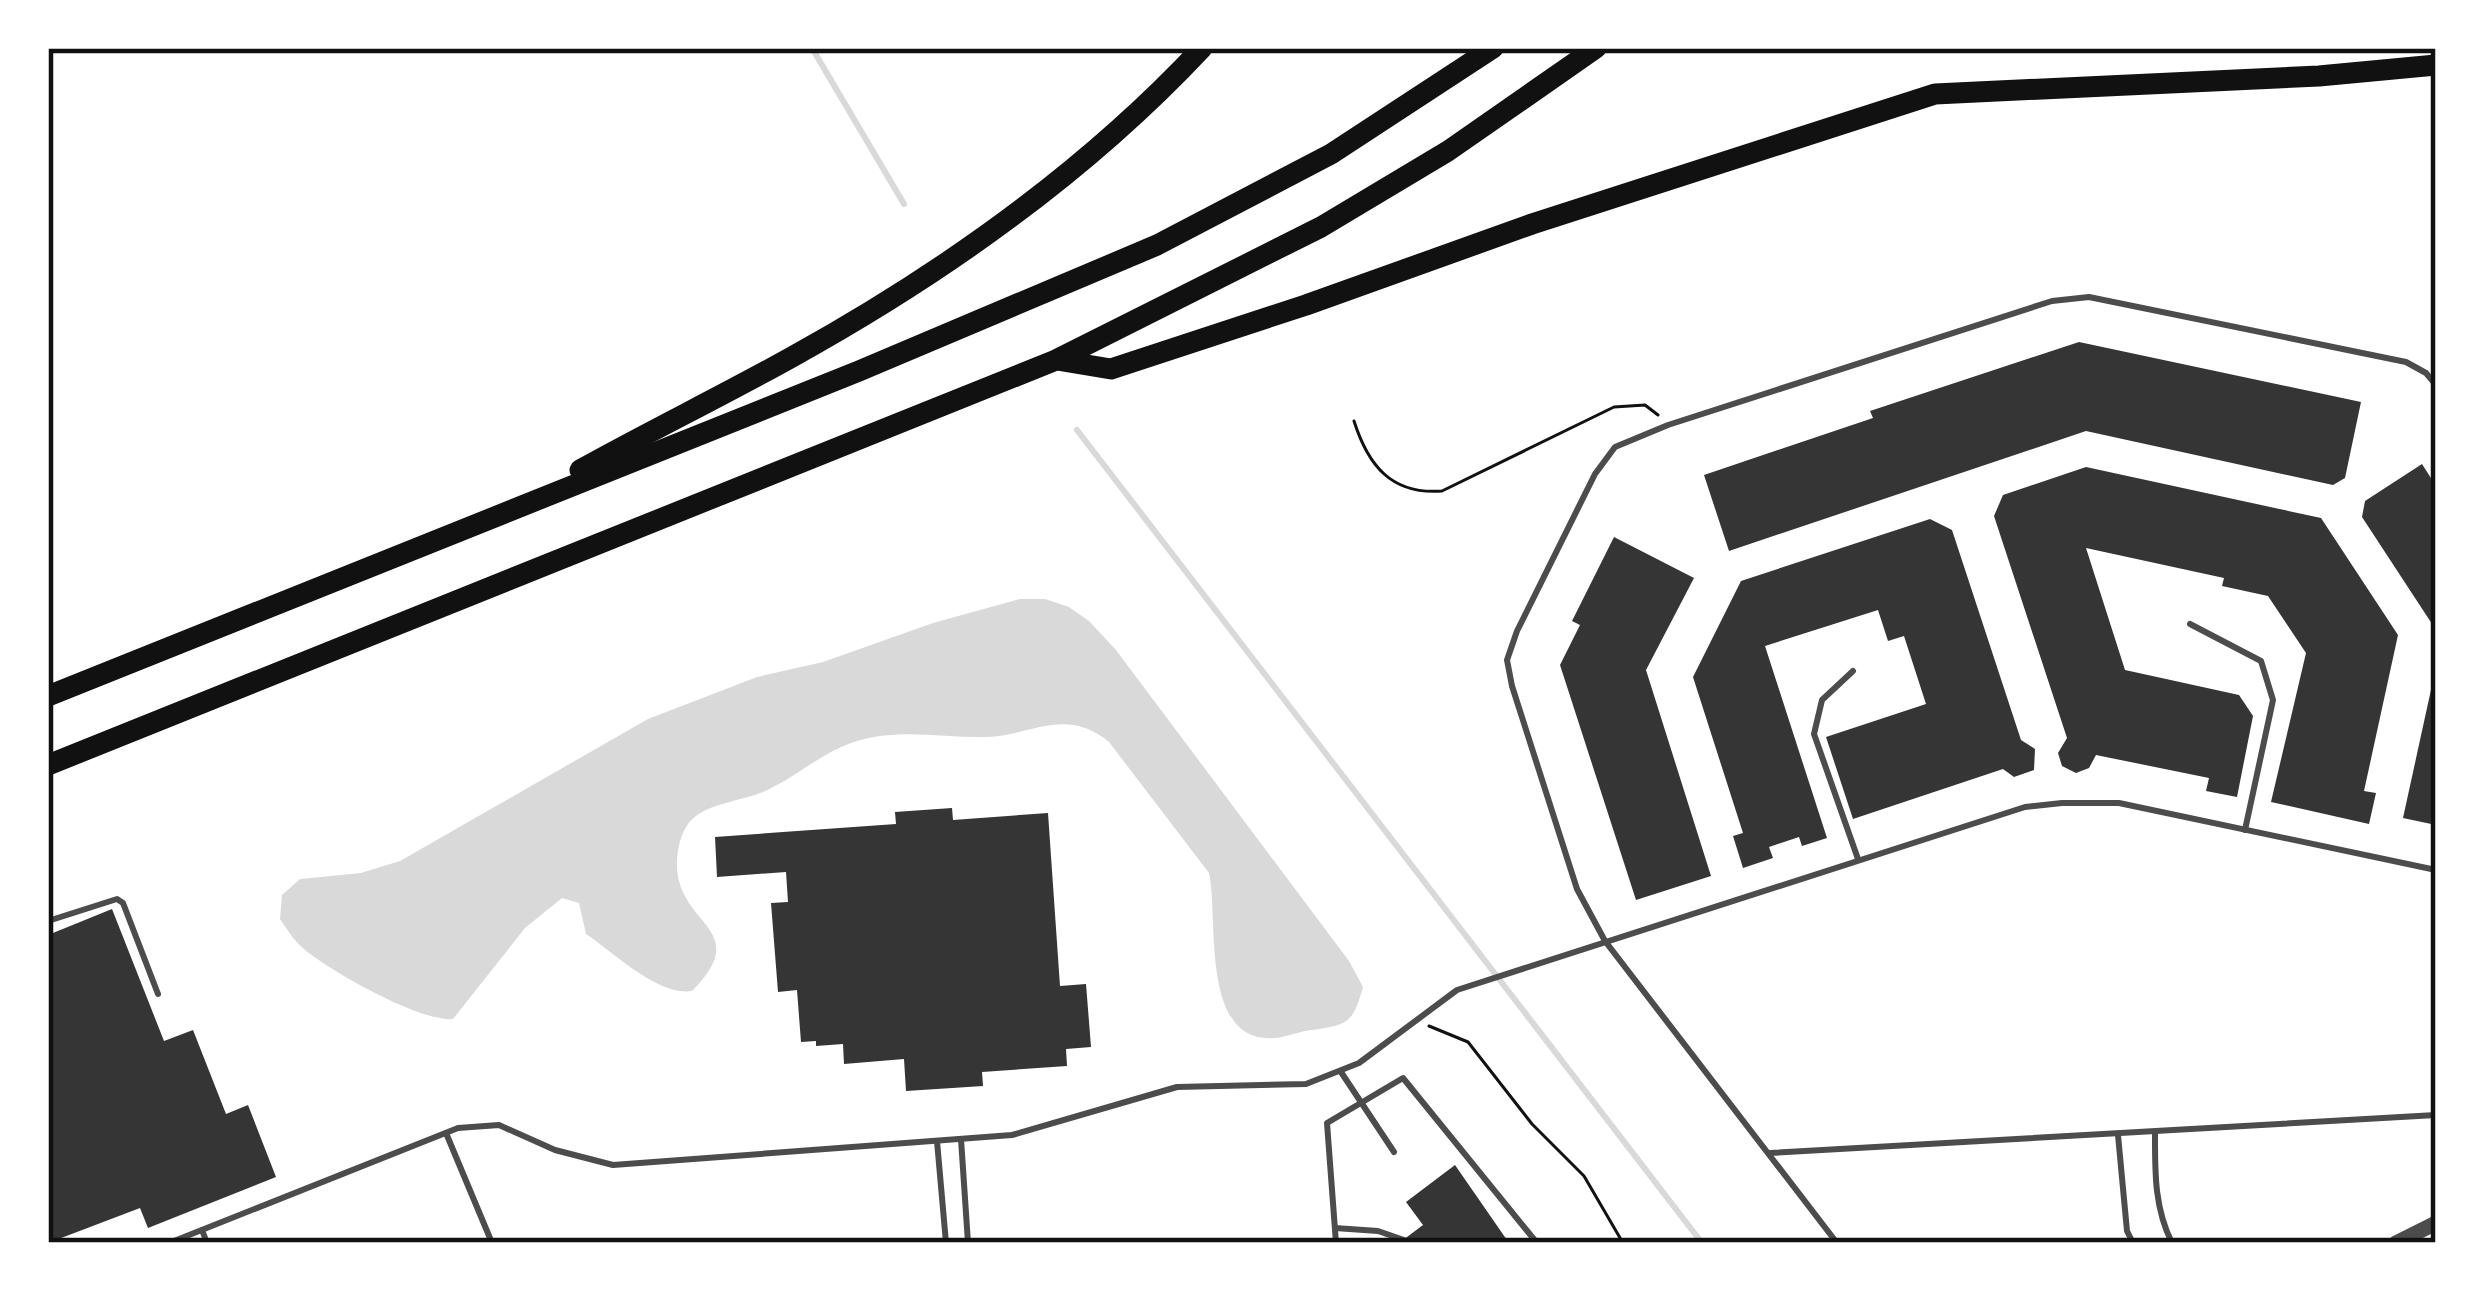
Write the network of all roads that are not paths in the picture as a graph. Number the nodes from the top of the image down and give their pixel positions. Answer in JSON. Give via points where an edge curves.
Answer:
{"nodes":[{"id":1,"x":1202,"y":48,"type":"edge"},
{"id":2,"x":1492,"y":48,"type":"edge"},
{"id":3,"x":1596,"y":48,"type":"edge"},
{"id":4,"x":2436,"y":65,"type":"edge"},
{"id":5,"x":1056,"y":360,"type":"junction"},
{"id":6,"x":2436,"y":385,"type":"edge"},
{"id":7,"x":499,"y":515,"type":"junction"},
{"id":8,"x":2190,"y":624,"type":"dead end"},
{"id":9,"x":1853,"y":671,"type":"dead end"},
{"id":10,"x":48,"y":695,"type":"edge"},
{"id":11,"x":48,"y":765,"type":"edge"},
{"id":12,"x":2245,"y":830,"type":"junction"},
{"id":13,"x":1858,"y":859,"type":"junction"},
{"id":14,"x":2436,"y":870,"type":"edge"},
{"id":15,"x":48,"y":921,"type":"edge"},
{"id":16,"x":1605,"y":941,"type":"junction"},
{"id":17,"x":158,"y":994,"type":"dead end"},
{"id":18,"x":1341,"y":1072,"type":"junction"},
{"id":19,"x":1360,"y":1104,"type":"junction"},
{"id":20,"x":2436,"y":1115,"type":"edge"},
{"id":21,"x":2155,"y":1132,"type":"junction"},
{"id":22,"x":446,"y":1133,"type":"junction"},
{"id":23,"x":2118,"y":1135,"type":"junction"},
{"id":24,"x":961,"y":1139,"type":"junction"},
{"id":25,"x":938,"y":1141,"type":"junction"},
{"id":26,"x":1394,"y":1152,"type":"dead end"},
{"id":27,"x":1770,"y":1153,"type":"junction"},
{"id":28,"x":2436,"y":1222,"type":"edge"},
{"id":29,"x":1335,"y":1228,"type":"junction"},
{"id":30,"x":202,"y":1230,"type":"junction"},
{"id":31,"x":1404,"y":1240,"type":"dead end"},
{"id":32,"x":169,"y":1243,"type":"edge"},
{"id":33,"x":207,"y":1243,"type":"edge"},
{"id":34,"x":492,"y":1243,"type":"edge"},
{"id":35,"x":946,"y":1243,"type":"edge"},
{"id":36,"x":968,"y":1243,"type":"edge"},
{"id":37,"x":1336,"y":1243,"type":"edge"},
{"id":38,"x":1537,"y":1243,"type":"edge"},
{"id":39,"x":1837,"y":1243,"type":"edge"},
{"id":40,"x":2133,"y":1243,"type":"edge"},
{"id":41,"x":2172,"y":1243,"type":"edge"},
{"id":42,"x":2396,"y":1243,"type":"edge"}],
"edges":[{"from":1,"to":7,"type":"highway","via":[[1062,175],[923,277]]},
{"from":2,"to":7,"type":"highway","via":[[1331,154],[1157,245]]},
{"from":3,"to":5,"type":"highway","via":[[1448,151],[1321,226]]},
{"from":4,"to":5,"type":"highway","via":[[1935,94],[1111,369]]},
{"from":5,"to":11,"type":"highway"},
{"from":6,"to":16,"type":"lane","via":[[2406,362],[2089,297],[2052,301],[1615,447],[1507,660],[1577,889]]},
{"from":7,"to":10,"type":"highway"},
{"from":8,"to":12,"type":"lane","via":[[2261,662],[2273,700]]},
{"from":9,"to":13,"type":"lane","via":[[1822,700],[1814,734]]},
{"from":12,"to":13,"type":"lane","via":[[2119,803],[2062,802]]},
{"from":12,"to":14,"type":"lane"},
{"from":13,"to":16,"type":"lane"},
{"from":15,"to":17,"type":"lane","via":[[116,898]]},
{"from":16,"to":18,"type":"lane","via":[[1457,990]]},
{"from":16,"to":27,"type":"lane"},
{"from":18,"to":19,"type":"lane"},
{"from":18,"to":24,"type":"lane","via":[[1275,1088],[1177,1087],[1012,1135]]},
{"from":19,"to":26,"type":"lane"},
{"from":19,"to":29,"type":"lane","via":[[1327,1123]]},
{"from":19,"to":38,"type":"lane","via":[[1403,1078]]},
{"from":20,"to":21,"type":"lane"},
{"from":21,"to":23,"type":"lane"},
{"from":21,"to":41,"type":"lane","via":[[2155,1189]]},
{"from":22,"to":25,"type":"lane","via":[[499,1125],[613,1165]]},
{"from":22,"to":30,"type":"lane"},
{"from":22,"to":34,"type":"lane"},
{"from":23,"to":27,"type":"lane"},
{"from":23,"to":40,"type":"lane"},
{"from":24,"to":25,"type":"lane"},
{"from":24,"to":36,"type":"lane"},
{"from":25,"to":35,"type":"lane"},
{"from":27,"to":39,"type":"lane"},
{"from":28,"to":42,"type":"street"},
{"from":29,"to":31,"type":"lane"},
{"from":29,"to":37,"type":"lane"},
{"from":30,"to":32,"type":"lane"},
{"from":30,"to":33,"type":"lane"}]}
